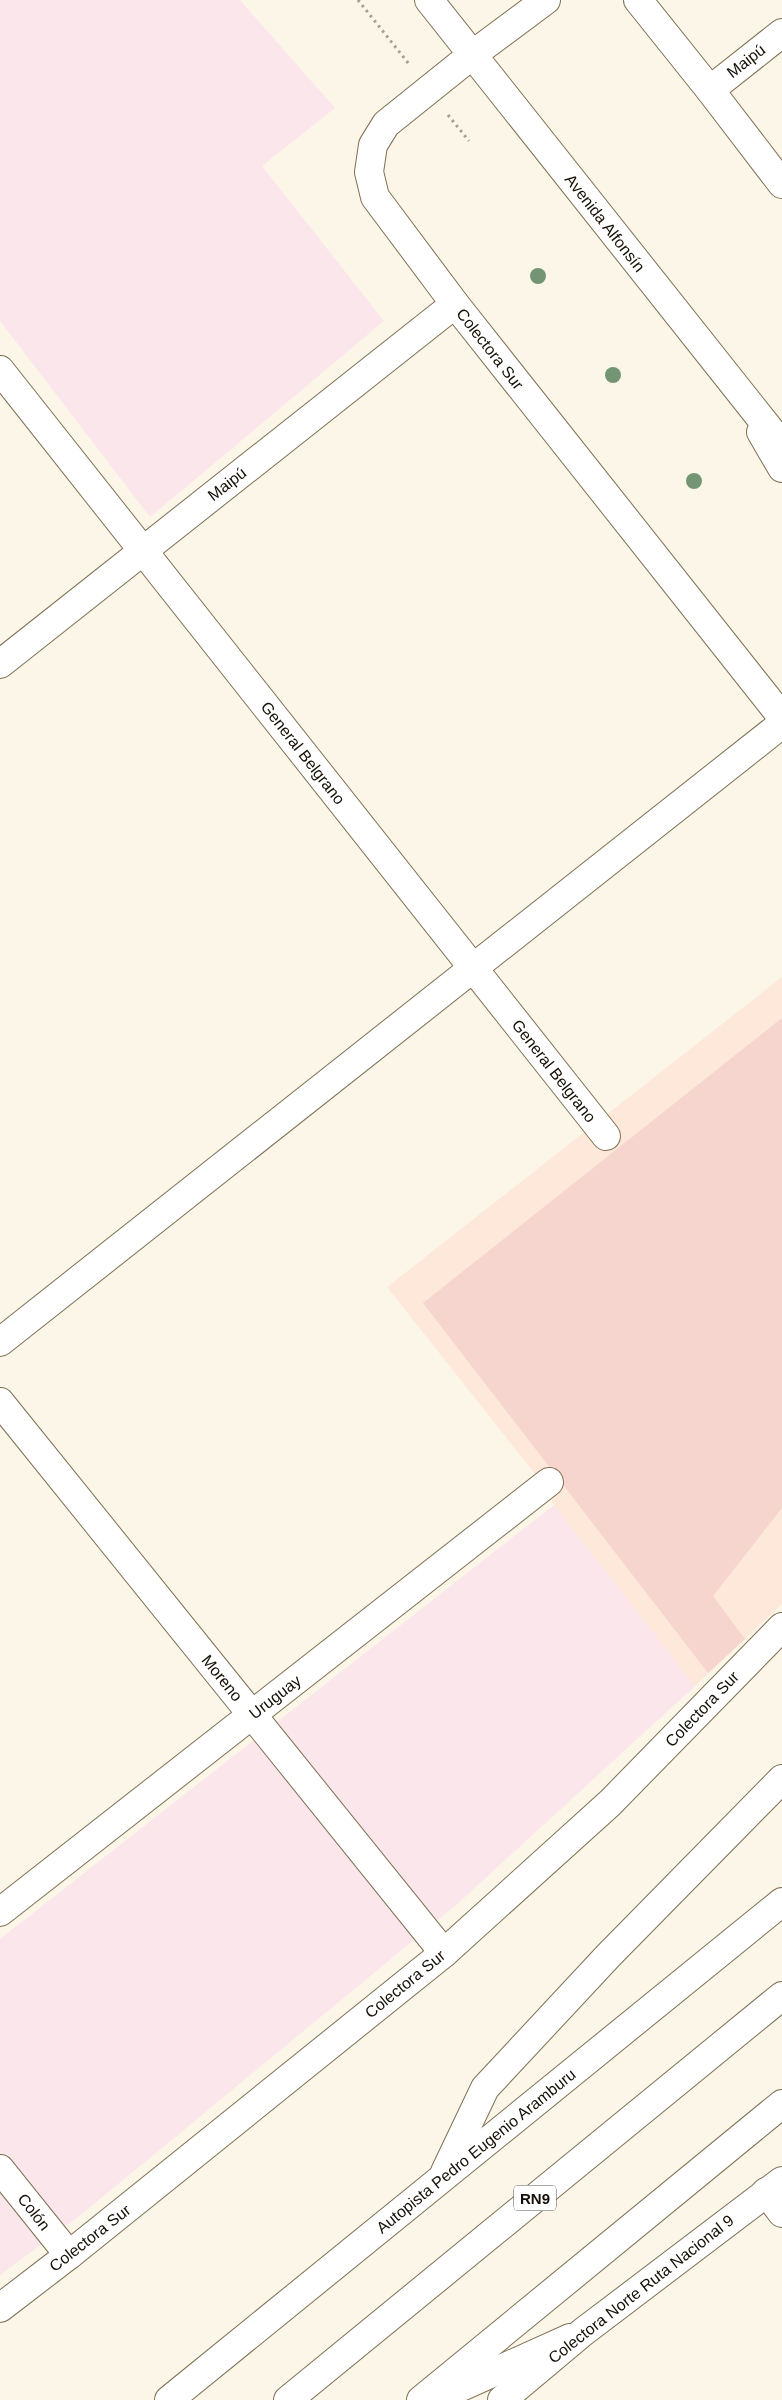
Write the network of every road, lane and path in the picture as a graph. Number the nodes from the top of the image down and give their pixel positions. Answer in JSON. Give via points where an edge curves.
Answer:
{"nodes":[{"id":1,"x":429,"y":0,"type":"edge"},
{"id":2,"x":546,"y":0,"type":"edge"},
{"id":3,"x":638,"y":0,"type":"edge"},
{"id":4,"x":782,"y":33,"type":"edge"},
{"id":5,"x":472,"y":55,"type":"junction"},
{"id":6,"x":710,"y":90,"type":"junction"},
{"id":7,"x":782,"y":184,"type":"edge"},
{"id":8,"x":455,"y":304,"type":"junction"},
{"id":9,"x":0,"y":370,"type":"edge"},
{"id":10,"x":733,"y":383,"type":"junction"},
{"id":11,"x":782,"y":432,"type":"edge"},
{"id":12,"x":782,"y":445,"type":"edge"},
{"id":13,"x":782,"y":468,"type":"edge"},
{"id":14,"x":143,"y":551,"type":"junction"},
{"id":15,"x":0,"y":664,"type":"edge"},
{"id":16,"x":782,"y":717,"type":"edge"},
{"id":17,"x":782,"y":724,"type":"edge"},
{"id":18,"x":473,"y":968,"type":"junction"},
{"id":19,"x":606,"y":1136,"type":"dead end"},
{"id":20,"x":0,"y":1342,"type":"edge"},
{"id":21,"x":0,"y":1402,"type":"edge"},
{"id":22,"x":549,"y":1482,"type":"dead end"},
{"id":23,"x":782,"y":1627,"type":"edge"},
{"id":24,"x":252,"y":1715,"type":"junction"},
{"id":25,"x":782,"y":1780,"type":"edge"},
{"id":26,"x":782,"y":1902,"type":"edge"},
{"id":27,"x":0,"y":1912,"type":"edge"},
{"id":28,"x":444,"y":1953,"type":"junction"},
{"id":29,"x":782,"y":1996,"type":"edge"},
{"id":30,"x":782,"y":2104,"type":"edge"},
{"id":31,"x":0,"y":2169,"type":"edge"},
{"id":32,"x":443,"y":2178,"type":"junction"},
{"id":33,"x":776,"y":2196,"type":"edge"},
{"id":34,"x":69,"y":2255,"type":"junction"},
{"id":35,"x":0,"y":2308,"type":"edge"},
{"id":36,"x":583,"y":2332,"type":"junction"},
{"id":37,"x":169,"y":2400,"type":"edge"},
{"id":38,"x":288,"y":2400,"type":"edge"},
{"id":39,"x":421,"y":2400,"type":"edge"},
{"id":40,"x":432,"y":2400,"type":"edge"},
{"id":41,"x":502,"y":2400,"type":"edge"}],
"edges":[{"from":1,"to":5,"type":"main road","name":"Avenida Alfonsín"},
{"from":2,"to":5,"type":"main road","name":"Colectora Sur"},
{"from":3,"to":6,"type":"main road"},
{"from":4,"to":6,"type":"main road","name":"Maipú"},
{"from":5,"to":8,"type":"main road","name":"Colectora Sur","via":[[386,124],[373,145],[369,172],[375,197]]},
{"from":5,"to":10,"type":"main road","name":"Avenida Alfonsín"},
{"from":6,"to":7,"type":"main road"},
{"from":8,"to":14,"type":"main road","name":"Maipú"},
{"from":8,"to":16,"type":"main road","name":"Colectora Sur"},
{"from":9,"to":14,"type":"main road","name":"General Belgrano"},
{"from":10,"to":11,"type":"main road"},
{"from":10,"to":12,"type":"main road","name":"Avenida Alfonsín"},
{"from":10,"to":13,"type":"main road"},
{"from":14,"to":15,"type":"main road","name":"Maipú"},
{"from":14,"to":18,"type":"main road","name":"General Belgrano"},
{"from":17,"to":18,"type":"main road"},
{"from":18,"to":19,"type":"main road","name":"General Belgrano"},
{"from":18,"to":20,"type":"main road"},
{"from":21,"to":24,"type":"main road","name":"Moreno"},
{"from":22,"to":24,"type":"main road","name":"Uruguay"},
{"from":23,"to":28,"type":"main road","name":"Colectora Sur","via":[[610,1803]]},
{"from":24,"to":27,"type":"main road","name":"Uruguay"},
{"from":24,"to":28,"type":"main road","name":"Moreno"},
{"from":25,"to":32,"type":"main road","via":[[608,1956],[485,2088]]},
{"from":26,"to":32,"type":"main road","name":"Autopista Pedro Eugenio Aramburu"},
{"from":28,"to":34,"type":"main road","name":"Colectora Sur"},
{"from":29,"to":38,"type":"main road","number":"RN9"},
{"from":30,"to":39,"type":"main road"},
{"from":31,"to":34,"type":"main road","name":"Colón"},
{"from":32,"to":37,"type":"main road","name":"Autopista Pedro Eugenio Aramburu"},
{"from":33,"to":36,"type":"main road","name":"Colectora Norte Ruta Nacional 9"},
{"from":34,"to":35,"type":"main road","name":"Colectora Sur"},
{"from":36,"to":40,"type":"main road"},
{"from":36,"to":41,"type":"main road","name":"Colectora Norte Ruta Nacional 9"}]}
